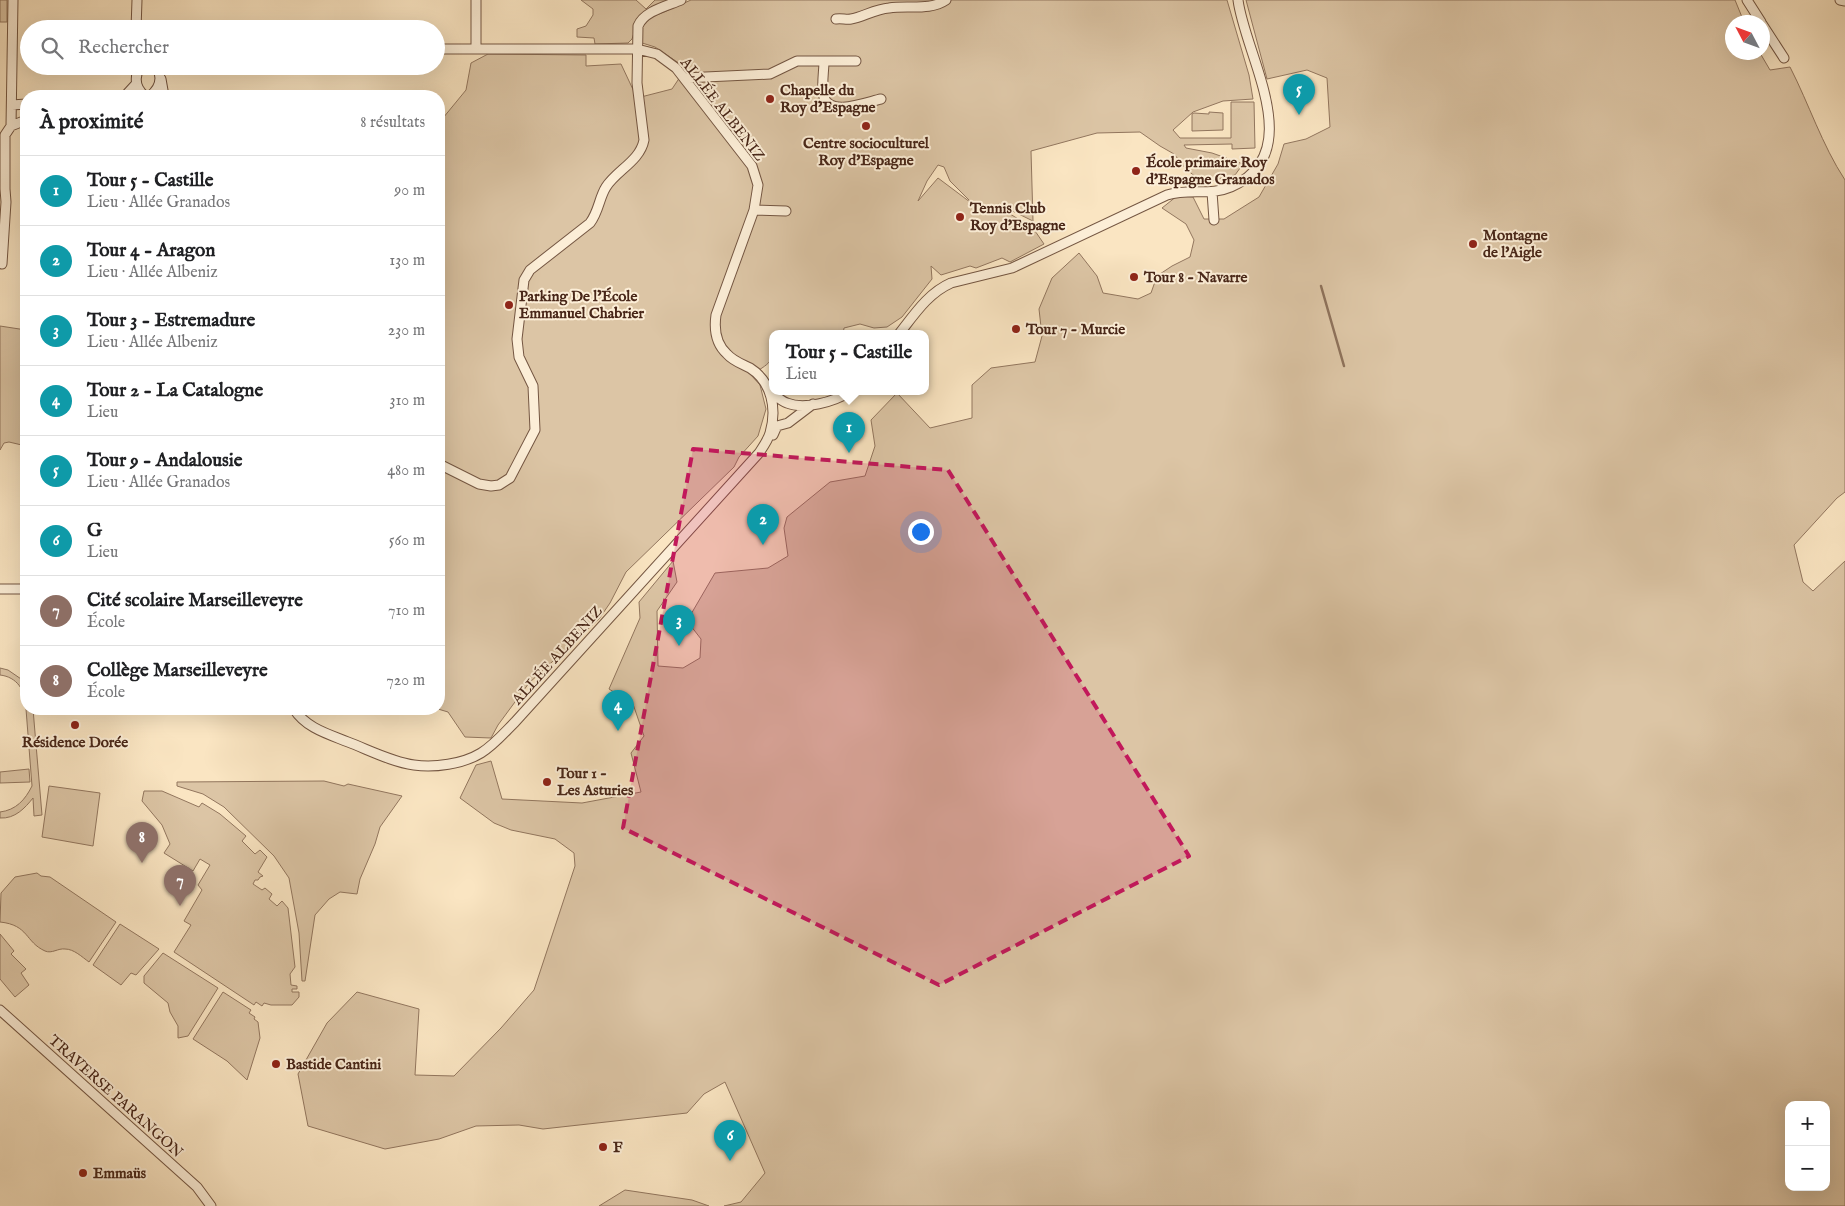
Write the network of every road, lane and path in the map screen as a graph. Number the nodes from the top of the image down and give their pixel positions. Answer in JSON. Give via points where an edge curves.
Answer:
{"nodes":[{"id":1,"x":13,"y":0,"type":"edge"},
{"id":2,"x":136,"y":0,"type":"edge"},
{"id":3,"x":476,"y":0,"type":"edge"},
{"id":4,"x":681,"y":0,"type":"edge"},
{"id":5,"x":946,"y":0,"type":"edge"},
{"id":6,"x":1238,"y":0,"type":"edge"},
{"id":7,"x":1747,"y":0,"type":"edge"},
{"id":8,"x":1840,"y":0,"type":"edge"},
{"id":9,"x":1845,"y":1,"type":"edge"},
{"id":10,"x":1757,"y":15,"type":"edge"},
{"id":11,"x":836,"y":19,"type":"dead end"},
{"id":12,"x":137,"y":20,"type":"edge"},
{"id":13,"x":1770,"y":36,"type":"edge"},
{"id":14,"x":445,"y":49,"type":"edge"},
{"id":15,"x":476,"y":49,"type":"junction"},
{"id":16,"x":637,"y":50,"type":"junction"},
{"id":17,"x":1784,"y":58,"type":"dead end"},
{"id":18,"x":824,"y":61,"type":"junction"},
{"id":19,"x":856,"y":61,"type":"dead end"},
{"id":20,"x":137,"y":75,"type":"edge"},
{"id":21,"x":160,"y":77,"type":"joint"},
{"id":22,"x":684,"y":78,"type":"junction"},
{"id":23,"x":136,"y":84,"type":"junction"},
{"id":24,"x":130,"y":90,"type":"edge"},
{"id":25,"x":139,"y":90,"type":"edge"},
{"id":26,"x":156,"y":90,"type":"edge"},
{"id":27,"x":163,"y":90,"type":"edge"},
{"id":28,"x":881,"y":99,"type":"dead end"},
{"id":29,"x":20,"y":104,"type":"edge"},
{"id":30,"x":12,"y":105,"type":"junction"},
{"id":31,"x":20,"y":122,"type":"edge"},
{"id":32,"x":11,"y":126,"type":"junction"},
{"id":33,"x":3,"y":136,"type":"edge"},
{"id":34,"x":1212,"y":192,"type":"junction"},
{"id":35,"x":754,"y":210,"type":"junction"},
{"id":36,"x":786,"y":211,"type":"dead end"},
{"id":37,"x":1214,"y":220,"type":"dead end"},
{"id":38,"x":2,"y":264,"type":"dead end"},
{"id":39,"x":902,"y":330,"type":"edge"},
{"id":40,"x":769,"y":389,"type":"edge"},
{"id":41,"x":771,"y":395,"type":"edge"},
{"id":42,"x":775,"y":395,"type":"edge"},
{"id":43,"x":843,"y":395,"type":"edge"},
{"id":44,"x":813,"y":404,"type":"junction"},
{"id":45,"x":772,"y":415,"type":"junction"},
{"id":46,"x":777,"y":426,"type":"junction"},
{"id":47,"x":759,"y":454,"type":"junction"},
{"id":48,"x":445,"y":467,"type":"edge"},
{"id":49,"x":0,"y":589,"type":"edge"},
{"id":50,"x":20,"y":589,"type":"edge"},
{"id":51,"x":299,"y":715,"type":"edge"},
{"id":52,"x":0,"y":1010,"type":"edge"},
{"id":53,"x":211,"y":1206,"type":"edge"}],
"edges":[{"from":1,"to":30,"type":"street"},
{"from":2,"to":12,"type":"street"},
{"from":3,"to":15,"type":"street"},
{"from":4,"to":16,"type":"street","via":[[641,20]]},
{"from":5,"to":11,"type":"street","via":[[938,5],[889,8],[850,19]]},
{"from":6,"to":34,"type":"street","via":[[1264,90],[1270,140],[1253,173],[1230,188]]},
{"from":7,"to":10,"type":"street"},
{"from":8,"to":9,"type":"street"},
{"from":13,"to":17,"type":"street"},
{"from":14,"to":15,"type":"street","name":"ALLÉE ALBENIZ"},
{"from":15,"to":16,"type":"street","name":"ALLÉE ALBENIZ"},
{"from":16,"to":22,"type":"street","name":"ALLÉE ALBENIZ","via":[[664,58]]},
{"from":16,"to":48,"type":"street","via":[[642,148],[608,184],[597,214],[590,223],[530,270],[524,280],[517,339],[519,357],[533,386],[535,430],[510,478],[499,485],[479,484]]},
{"from":18,"to":19,"type":"street"},
{"from":18,"to":22,"type":"street","via":[[797,61],[770,74]]},
{"from":18,"to":28,"type":"street","via":[[824,97],[828,104],[838,108]]},
{"from":20,"to":23,"type":"street"},
{"from":21,"to":26,"type":"street"},
{"from":21,"to":27,"type":"street"},
{"from":22,"to":35,"type":"street","name":"ALLÉE ALBENIZ","via":[[752,166],[758,185]]},
{"from":23,"to":24,"type":"street"},
{"from":23,"to":25,"type":"street"},
{"from":29,"to":30,"type":"street"},
{"from":30,"to":32,"type":"street"},
{"from":31,"to":32,"type":"street"},
{"from":32,"to":33,"type":"street"},
{"from":33,"to":38,"type":"street","via":[[6,202]]},
{"from":34,"to":37,"type":"street"},
{"from":34,"to":39,"type":"street","via":[[1186,191],[1167,195],[1012,268],[942,286]]},
{"from":35,"to":36,"type":"street"},
{"from":35,"to":40,"type":"street","name":"ALLÉE ALBENIZ","via":[[716,315],[715,332],[725,353],[759,375]]},
{"from":41,"to":45,"type":"street","name":"ALLÉE ALBENIZ"},
{"from":42,"to":44,"type":"street","via":[[789,404]]},
{"from":43,"to":44,"type":"street"},
{"from":44,"to":46,"type":"street","via":[[788,423]]},
{"from":45,"to":46,"type":"street","name":"ALLÉE ALBENIZ"},
{"from":45,"to":47,"type":"street","name":"ALLÉE ALBENIZ","via":[[770,433]]},
{"from":46,"to":47,"type":"street"},
{"from":47,"to":51,"type":"street","name":"ALLÉE ALBENIZ","via":[[515,722],[480,754],[441,765],[414,765],[321,731]]},
{"from":49,"to":50,"type":"street"},
{"from":52,"to":53,"type":"street","name":"TRAVERSE PARANGON","via":[[197,1187]]}]}
